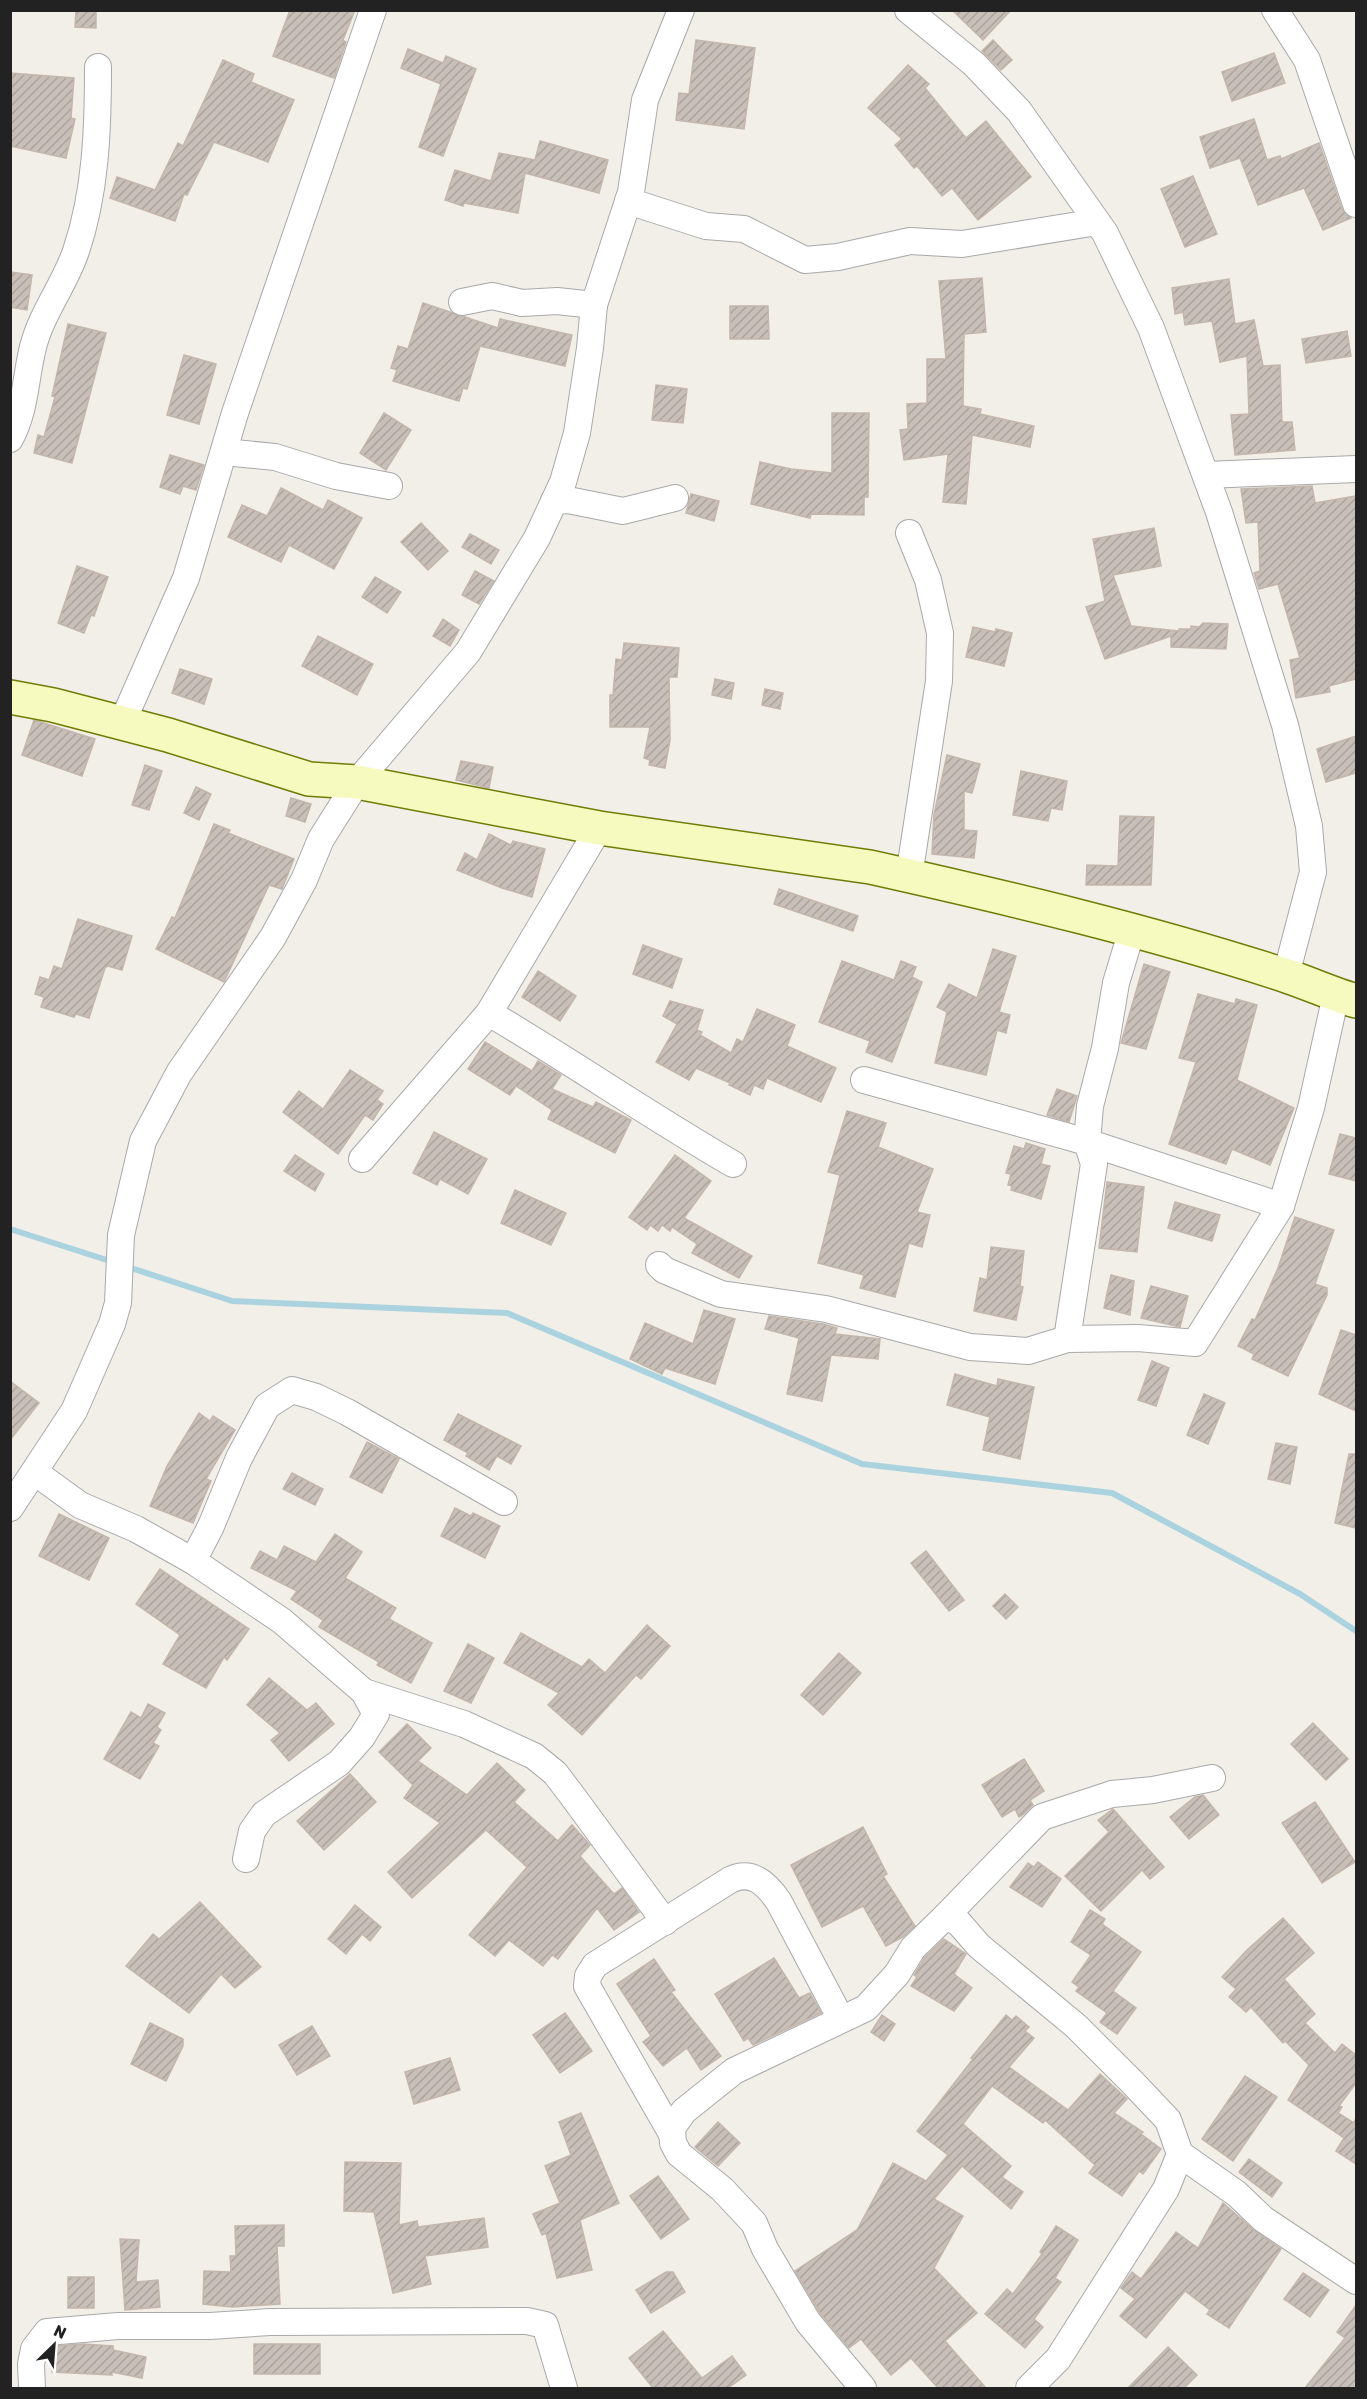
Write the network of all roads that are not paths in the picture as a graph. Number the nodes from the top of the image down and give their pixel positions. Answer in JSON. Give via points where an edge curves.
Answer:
{"nodes":[{"id":1,"x":373,"y":10,"type":"edge"},
{"id":2,"x":681,"y":10,"type":"edge"},
{"id":3,"x":908,"y":10,"type":"edge"},
{"id":4,"x":1275,"y":10,"type":"edge"},
{"id":5,"x":98,"y":67,"type":"dead end"},
{"id":6,"x":628,"y":201,"type":"junction"},
{"id":7,"x":1356,"y":204,"type":"edge"},
{"id":8,"x":1097,"y":222,"type":"junction"},
{"id":9,"x":462,"y":302,"type":"dead end"},
{"id":10,"x":594,"y":305,"type":"junction"},
{"id":11,"x":10,"y":439,"type":"edge"},
{"id":12,"x":224,"y":452,"type":"junction"},
{"id":13,"x":1356,"y":469,"type":"edge"},
{"id":14,"x":1206,"y":475,"type":"junction"},
{"id":15,"x":389,"y":486,"type":"dead end"},
{"id":16,"x":675,"y":498,"type":"dead end"},
{"id":17,"x":554,"y":501,"type":"junction"},
{"id":18,"x":909,"y":533,"type":"dead end"},
{"id":19,"x":10,"y":697,"type":"edge"},
{"id":20,"x":122,"y":723,"type":"junction"},
{"id":21,"x":357,"y":782,"type":"junction"},
{"id":22,"x":598,"y":828,"type":"junction"},
{"id":23,"x":909,"y":876,"type":"junction"},
{"id":24,"x":1132,"y":930,"type":"junction"},
{"id":25,"x":1286,"y":975,"type":"junction"},
{"id":26,"x":1346,"y":998,"type":"edge"},
{"id":27,"x":489,"y":1013,"type":"junction"},
{"id":28,"x":864,"y":1080,"type":"dead end"},
{"id":29,"x":1087,"y":1142,"type":"junction"},
{"id":30,"x":362,"y":1159,"type":"dead end"},
{"id":31,"x":733,"y":1164,"type":"dead end"},
{"id":32,"x":1281,"y":1206,"type":"junction"},
{"id":33,"x":659,"y":1265,"type":"dead end"},
{"id":34,"x":1067,"y":1339,"type":"junction"},
{"id":35,"x":36,"y":1473,"type":"junction"},
{"id":36,"x":504,"y":1502,"type":"dead end"},
{"id":37,"x":10,"y":1508,"type":"edge"},
{"id":38,"x":193,"y":1561,"type":"junction"},
{"id":39,"x":364,"y":1692,"type":"junction"},
{"id":40,"x":1212,"y":1778,"type":"dead end"},
{"id":41,"x":246,"y":1859,"type":"dead end"},
{"id":42,"x":946,"y":1916,"type":"junction"},
{"id":43,"x":665,"y":1922,"type":"junction"},
{"id":44,"x":841,"y":2019,"type":"junction"},
{"id":45,"x":672,"y":2134,"type":"junction"},
{"id":46,"x":1180,"y":2154,"type":"junction"},
{"id":47,"x":1356,"y":2281,"type":"edge"},
{"id":48,"x":25,"y":2374,"type":"edge"},
{"id":49,"x":564,"y":2388,"type":"edge"},
{"id":50,"x":862,"y":2388,"type":"edge"},
{"id":51,"x":1029,"y":2388,"type":"edge"}],
"edges":[{"from":1,"to":12,"type":"street"},
{"from":2,"to":6,"type":"street","via":[[645,100]]},
{"from":3,"to":8,"type":"street","via":[[974,64],[1019,111]]},
{"from":4,"to":7,"type":"street","via":[[1306,60]]},
{"from":5,"to":11,"type":"street","via":[[98,124],[89,207],[75,254],[33,346],[26,400]]},
{"from":6,"to":8,"type":"street","via":[[706,226],[744,229],[805,260],[910,242],[962,244]]},
{"from":6,"to":10,"type":"street"},
{"from":8,"to":14,"type":"street","via":[[1151,328]]},
{"from":9,"to":10,"type":"street","via":[[492,296],[522,303]]},
{"from":10,"to":17,"type":"street","via":[[577,433]]},
{"from":12,"to":15,"type":"street","via":[[275,457],[336,476]]},
{"from":12,"to":20,"type":"street","via":[[186,578]]},
{"from":13,"to":14,"type":"street"},
{"from":14,"to":25,"type":"street","via":[[1285,725],[1309,826],[1313,873]]},
{"from":16,"to":17,"type":"street","via":[[623,511]]},
{"from":17,"to":21,"type":"street","via":[[537,538],[468,652]]},
{"from":18,"to":23,"type":"street","via":[[928,580],[940,633],[939,681]]},
{"from":19,"to":20,"type":"street"},
{"from":20,"to":21,"type":"street","via":[[309,779]]},
{"from":21,"to":22,"type":"street"},
{"from":21,"to":35,"type":"street","via":[[321,839],[273,937],[186,1059],[143,1141],[121,1235],[118,1303],[112,1324],[74,1411]]},
{"from":22,"to":23,"type":"street"},
{"from":22,"to":27,"type":"street"},
{"from":23,"to":24,"type":"street"},
{"from":24,"to":25,"type":"street"},
{"from":24,"to":29,"type":"street","via":[[1116,983],[1090,1106]]},
{"from":25,"to":26,"type":"street"},
{"from":26,"to":32,"type":"street"},
{"from":27,"to":30,"type":"street"},
{"from":27,"to":31,"type":"street"},
{"from":28,"to":29,"type":"street"},
{"from":29,"to":32,"type":"street"},
{"from":29,"to":34,"type":"street","via":[[1094,1164]]},
{"from":32,"to":34,"type":"street","via":[[1195,1343],[1138,1338]]},
{"from":33,"to":34,"type":"street","via":[[721,1294],[826,1309],[970,1347],[1028,1351]]},
{"from":35,"to":37,"type":"street"},
{"from":35,"to":38,"type":"street","via":[[80,1505],[136,1529]]},
{"from":36,"to":38,"type":"street","via":[[347,1412],[292,1390],[267,1406]]},
{"from":38,"to":39,"type":"street","via":[[282,1621]]},
{"from":39,"to":41,"type":"street","via":[[376,1714],[362,1737],[339,1762],[264,1814],[252,1831]]},
{"from":39,"to":43,"type":"street","via":[[464,1724],[534,1756],[572,1794]]},
{"from":40,"to":42,"type":"street","via":[[1113,1794],[1041,1817]]},
{"from":42,"to":44,"type":"street","via":[[913,1948],[897,1974],[866,2008]]},
{"from":42,"to":46,"type":"street","via":[[959,1923],[986,1952],[1076,2026],[1125,2075],[1168,2120]]},
{"from":43,"to":44,"type":"street","via":[[738,1876],[757,1879],[769,1887],[779,1902]]},
{"from":43,"to":45,"type":"street","via":[[595,1965],[586,1986]]},
{"from":44,"to":45,"type":"street","via":[[734,2071],[678,2116]]},
{"from":45,"to":50,"type":"street","via":[[679,2154],[722,2189],[754,2223],[808,2322]]},
{"from":46,"to":47,"type":"street","via":[[1237,2194],[1263,2218]]},
{"from":46,"to":51,"type":"street","via":[[1166,2189],[1058,2359]]},
{"from":48,"to":49,"type":"street","via":[[33,2349],[47,2332],[270,2322],[527,2322],[545,2325]]}]}
